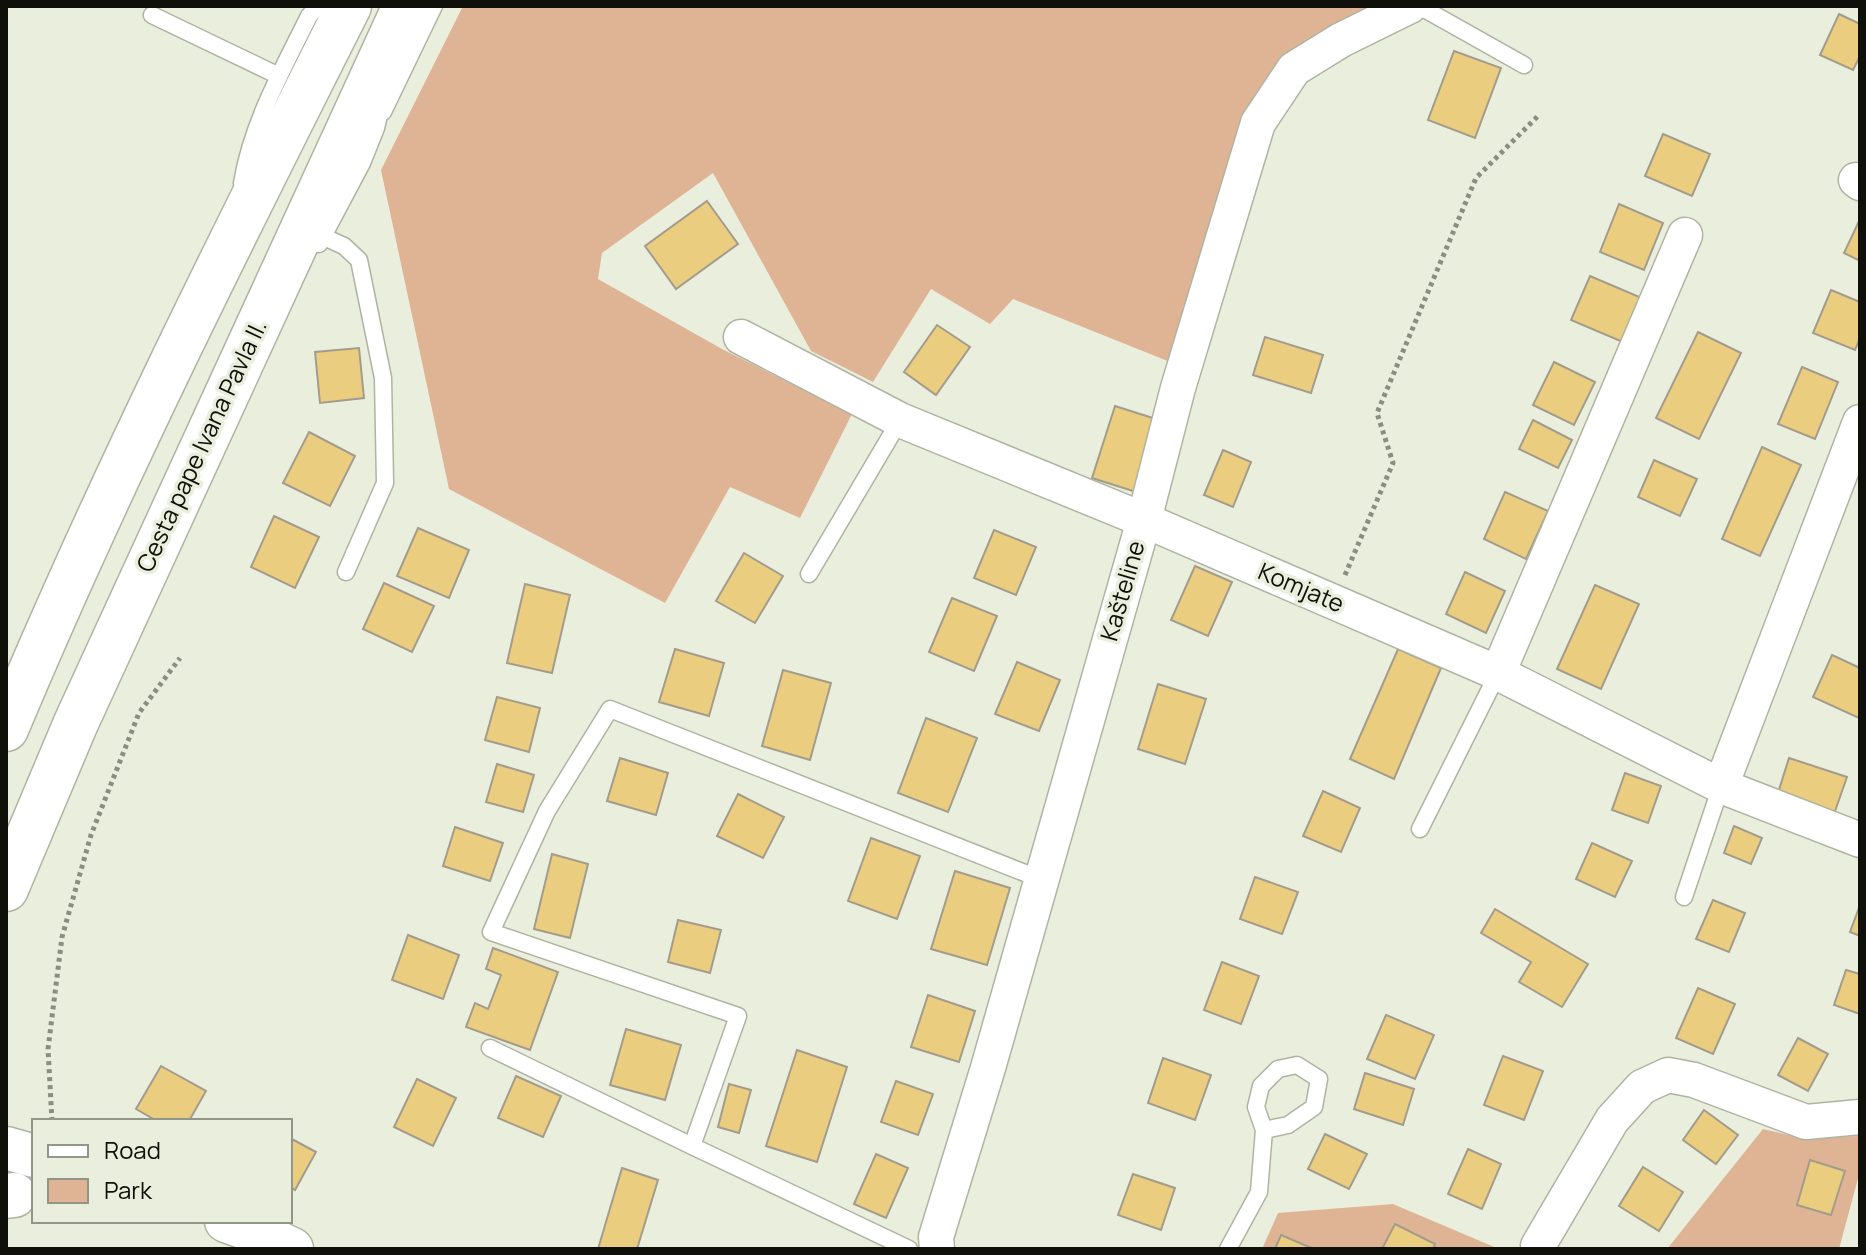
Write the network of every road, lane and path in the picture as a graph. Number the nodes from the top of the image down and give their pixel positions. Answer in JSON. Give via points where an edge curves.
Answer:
{"nodes":[{"id":1,"x":318,"y":6,"type":"edge"},
{"id":2,"x":349,"y":6,"type":"edge"},
{"id":3,"x":1410,"y":6,"type":"edge"},
{"id":4,"x":1419,"y":6,"type":"edge"},
{"id":5,"x":412,"y":12,"type":"edge"},
{"id":6,"x":152,"y":15,"type":"dead end"},
{"id":7,"x":1524,"y":65,"type":"dead end"},
{"id":8,"x":279,"y":76,"type":"junction"},
{"id":9,"x":1539,"y":115,"type":"dead end"},
{"id":10,"x":376,"y":128,"type":"junction"},
{"id":11,"x":234,"y":234,"type":"junction"},
{"id":12,"x":1685,"y":235,"type":"dead end"},
{"id":13,"x":324,"y":237,"type":"junction"},
{"id":14,"x":275,"y":287,"type":"junction"},
{"id":15,"x":741,"y":337,"type":"dead end"},
{"id":16,"x":900,"y":420,"type":"junction"},
{"id":17,"x":1860,"y":422,"type":"edge"},
{"id":18,"x":1144,"y":520,"type":"junction"},
{"id":19,"x":346,"y":572,"type":"dead end"},
{"id":20,"x":809,"y":574,"type":"dead end"},
{"id":21,"x":1334,"y":602,"type":"junction"},
{"id":22,"x":180,"y":658,"type":"dead end"},
{"id":23,"x":1498,"y":673,"type":"junction"},
{"id":24,"x":6,"y":729,"type":"edge"},
{"id":25,"x":1721,"y":786,"type":"junction"},
{"id":26,"x":1420,"y":829,"type":"dead end"},
{"id":27,"x":1860,"y":840,"type":"edge"},
{"id":28,"x":1040,"y":879,"type":"junction"},
{"id":29,"x":6,"y":889,"type":"edge"},
{"id":30,"x":1684,"y":897,"type":"dead end"},
{"id":31,"x":490,"y":1048,"type":"dead end"},
{"id":32,"x":1860,"y":1117,"type":"edge"},
{"id":33,"x":52,"y":1119,"type":"edge"},
{"id":34,"x":1264,"y":1130,"type":"dead end"},
{"id":35,"x":692,"y":1146,"type":"junction"},
{"id":36,"x":6,"y":1148,"type":"edge"},
{"id":37,"x":32,"y":1155,"type":"edge"},
{"id":38,"x":232,"y":1223,"type":"edge"},
{"id":39,"x":1538,"y":1246,"type":"dead end"},
{"id":40,"x":292,"y":1249,"type":"edge"},
{"id":41,"x":909,"y":1249,"type":"edge"},
{"id":42,"x":937,"y":1249,"type":"edge"},
{"id":43,"x":1228,"y":1249,"type":"edge"}],
"edges":[{"from":1,"to":8,"type":"lane"},
{"from":2,"to":11,"type":"main road"},
{"from":3,"to":18,"type":"street","name":"Kašteline","via":[[1294,69],[1258,123]]},
{"from":4,"to":7,"type":"lane"},
{"from":5,"to":10,"type":"lane"},
{"from":5,"to":10,"type":"lane"},
{"from":5,"to":14,"type":"main road","name":"Cesta pape Ivana Pavla II."},
{"from":6,"to":8,"type":"lane"},
{"from":8,"to":11,"type":"lane","via":[[247,154]]},
{"from":9,"to":21,"type":"path","via":[[1476,178],[1414,325],[1377,413],[1393,463]]},
{"from":10,"to":13,"type":"lane"},
{"from":11,"to":24,"type":"main road","via":[[98,519]]},
{"from":12,"to":23,"type":"street"},
{"from":13,"to":14,"type":"lane"},
{"from":13,"to":19,"type":"lane","via":[[359,260],[383,378],[385,483]]},
{"from":14,"to":29,"type":"main road","name":"Cesta pape Ivana Pavla II."},
{"from":15,"to":16,"type":"street","name":"Komjate"},
{"from":16,"to":18,"type":"street","name":"Komjate"},
{"from":16,"to":20,"type":"lane"},
{"from":17,"to":25,"type":"street"},
{"from":18,"to":21,"type":"street","name":"Komjate"},
{"from":18,"to":28,"type":"street","name":"Kašteline"},
{"from":21,"to":23,"type":"street","name":"Komjate"},
{"from":22,"to":33,"type":"path","via":[[139,713],[91,835],[66,923],[48,1049]]},
{"from":23,"to":25,"type":"street","name":"Komjate"},
{"from":23,"to":26,"type":"lane"},
{"from":25,"to":27,"type":"street","name":"Komjate"},
{"from":25,"to":30,"type":"lane"},
{"from":28,"to":35,"type":"lane","via":[[610,709],[547,811],[491,932],[738,1016]]},
{"from":28,"to":42,"type":"street","name":"Kašteline","via":[[936,1237]]},
{"from":31,"to":35,"type":"lane"},
{"from":32,"to":39,"type":"street","via":[[1806,1122],[1668,1075],[1642,1087],[1612,1120]]},
{"from":34,"to":43,"type":"lane","via":[[1259,1192]]},
{"from":35,"to":41,"type":"lane"},
{"from":36,"to":37,"type":"street"},
{"from":38,"to":40,"type":"street"}]}
